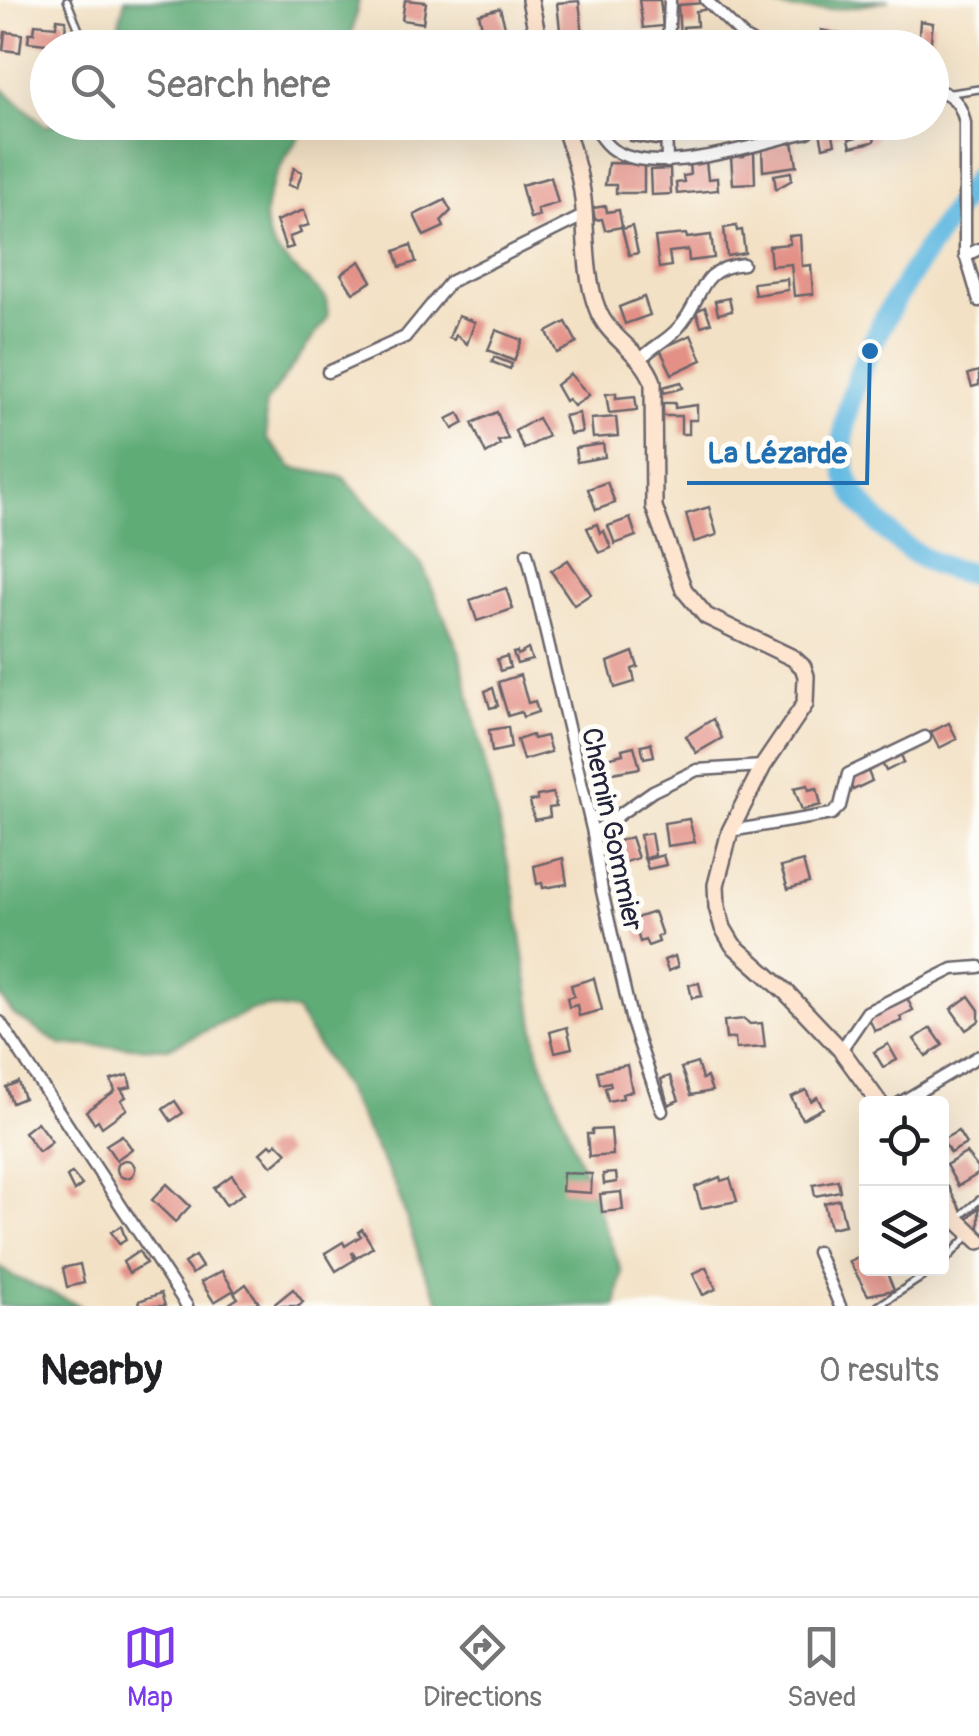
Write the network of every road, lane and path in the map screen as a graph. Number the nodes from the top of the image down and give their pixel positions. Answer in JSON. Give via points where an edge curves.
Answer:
{"nodes":[{"id":1,"x":67,"y":0,"type":"edge"},
{"id":2,"x":530,"y":0,"type":"edge"},
{"id":3,"x":670,"y":0,"type":"edge"},
{"id":4,"x":706,"y":0,"type":"edge"},
{"id":5,"x":79,"y":30,"type":"edge"},
{"id":6,"x":536,"y":30,"type":"edge"},
{"id":7,"x":669,"y":30,"type":"edge"},
{"id":8,"x":737,"y":30,"type":"edge"},
{"id":9,"x":979,"y":89,"type":"edge"},
{"id":10,"x":949,"y":94,"type":"edge"},
{"id":11,"x":949,"y":95,"type":"edge"},
{"id":12,"x":569,"y":140,"type":"edge"},
{"id":13,"x":603,"y":140,"type":"edge"},
{"id":14,"x":666,"y":140,"type":"edge"},
{"id":15,"x":774,"y":140,"type":"edge"},
{"id":16,"x":667,"y":162,"type":"junction"},
{"id":17,"x":585,"y":216,"type":"junction"},
{"id":18,"x":979,"y":249,"type":"edge"},
{"id":19,"x":965,"y":256,"type":"junction"},
{"id":20,"x":743,"y":264,"type":"dead end"},
{"id":21,"x":979,"y":301,"type":"edge"},
{"id":22,"x":640,"y":360,"type":"junction"},
{"id":23,"x":328,"y":372,"type":"dead end"},
{"id":24,"x":527,"y":553,"type":"dead end"},
{"id":25,"x":925,"y":737,"type":"dead end"},
{"id":26,"x":763,"y":766,"type":"junction"},
{"id":27,"x":730,"y":831,"type":"junction"},
{"id":28,"x":592,"y":833,"type":"junction"},
{"id":29,"x":979,"y":967,"type":"edge"},
{"id":30,"x":0,"y":1022,"type":"edge"},
{"id":31,"x":841,"y":1050,"type":"junction"},
{"id":32,"x":979,"y":1056,"type":"edge"},
{"id":33,"x":874,"y":1096,"type":"edge"},
{"id":34,"x":912,"y":1096,"type":"edge"},
{"id":35,"x":662,"y":1112,"type":"dead end"},
{"id":36,"x":979,"y":1200,"type":"edge"},
{"id":37,"x":949,"y":1206,"type":"edge"},
{"id":38,"x":956,"y":1219,"type":"junction"},
{"id":39,"x":975,"y":1237,"type":"edge"},
{"id":40,"x":817,"y":1252,"type":"dead end"},
{"id":41,"x":949,"y":1258,"type":"edge"},
{"id":42,"x":924,"y":1276,"type":"edge"},
{"id":43,"x":187,"y":1306,"type":"edge"},
{"id":44,"x":840,"y":1306,"type":"edge"},
{"id":45,"x":878,"y":1306,"type":"edge"}],
"edges":[{"from":1,"to":5,"type":"lane"},
{"from":2,"to":6,"type":"main road"},
{"from":3,"to":7,"type":"street"},
{"from":4,"to":8,"type":"street"},
{"from":9,"to":10,"type":"lane"},
{"from":11,"to":19,"type":"street","via":[[965,123]]},
{"from":12,"to":17,"type":"main road"},
{"from":13,"to":16,"type":"street","via":[[616,152]]},
{"from":14,"to":16,"type":"street"},
{"from":15,"to":16,"type":"street"},
{"from":17,"to":22,"type":"main road","via":[[596,306],[606,328]]},
{"from":17,"to":23,"type":"street","via":[[450,282],[405,337]]},
{"from":18,"to":19,"type":"street"},
{"from":19,"to":21,"type":"street"},
{"from":20,"to":22,"type":"street","via":[[711,274],[684,321]]},
{"from":22,"to":26,"type":"main road","via":[[652,382],[654,507],[684,590],[706,616],[793,658],[806,676],[804,704]]},
{"from":24,"to":28,"type":"street","name":"Chemin Gommier"},
{"from":25,"to":27,"type":"street","via":[[848,774],[832,814]]},
{"from":26,"to":27,"type":"main road"},
{"from":26,"to":28,"type":"street","via":[[697,770]]},
{"from":27,"to":31,"type":"main road","via":[[716,886],[722,928],[742,957],[787,992]]},
{"from":28,"to":35,"type":"street","name":"Chemin Gommier","via":[[632,1022]]},
{"from":29,"to":31,"type":"street","via":[[954,970],[867,1012]]},
{"from":30,"to":43,"type":"street"},
{"from":31,"to":33,"type":"main road"},
{"from":32,"to":34,"type":"street"},
{"from":36,"to":38,"type":"lane"},
{"from":37,"to":38,"type":"main road"},
{"from":38,"to":39,"type":"main road"},
{"from":39,"to":41,"type":"lane"},
{"from":40,"to":44,"type":"street"},
{"from":42,"to":45,"type":"lane"}]}
